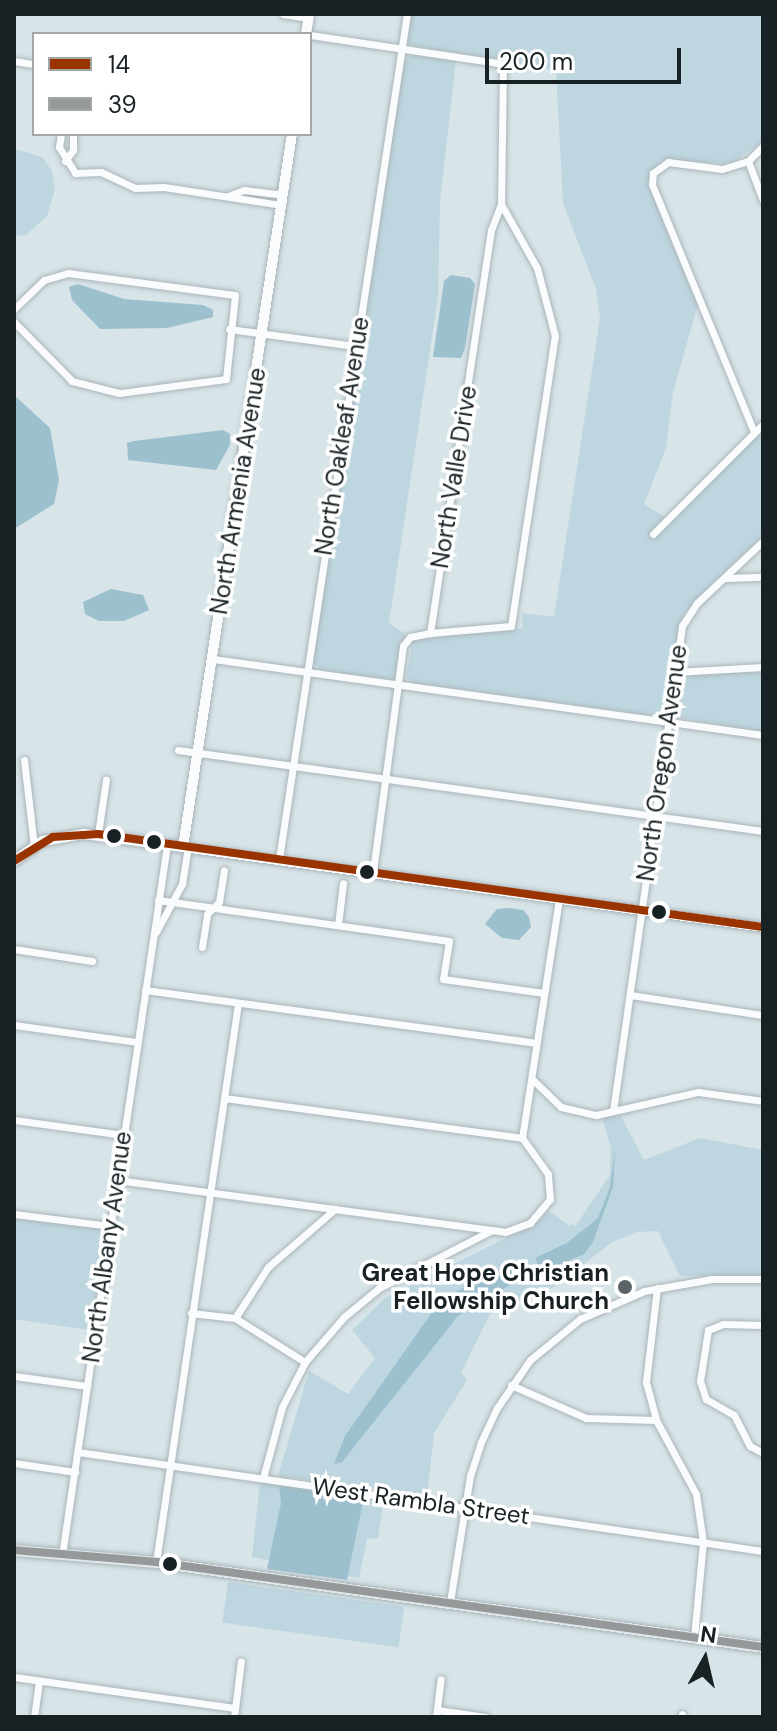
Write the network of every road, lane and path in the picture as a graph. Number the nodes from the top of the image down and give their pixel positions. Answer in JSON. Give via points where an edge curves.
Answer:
{"nodes":[{"id":1,"x":283,"y":14,"type":"edge"},
{"id":2,"x":407,"y":14,"type":"edge"},
{"id":3,"x":309,"y":16,"type":"edge"},
{"id":4,"x":312,"y":36,"type":"edge"},
{"id":5,"x":401,"y":50,"type":"junction"},
{"id":6,"x":61,"y":136,"type":"edge"},
{"id":7,"x":73,"y":136,"type":"edge"},
{"id":8,"x":292,"y":136,"type":"edge"},
{"id":9,"x":763,"y":146,"type":"edge"},
{"id":10,"x":65,"y":161,"type":"junction"},
{"id":11,"x":748,"y":161,"type":"junction"},
{"id":12,"x":282,"y":200,"type":"junction"},
{"id":13,"x":763,"y":200,"type":"edge"},
{"id":14,"x":501,"y":204,"type":"junction"},
{"id":15,"x":14,"y":309,"type":"edge"},
{"id":16,"x":14,"y":322,"type":"edge"},
{"id":17,"x":229,"y":329,"type":"junction"},
{"id":18,"x":263,"y":333,"type":"junction"},
{"id":19,"x":355,"y":346,"type":"junction"},
{"id":20,"x":763,"y":424,"type":"edge"},
{"id":21,"x":754,"y":432,"type":"junction"},
{"id":22,"x":653,"y":534,"type":"dead end"},
{"id":23,"x":763,"y":541,"type":"edge"},
{"id":24,"x":763,"y":577,"type":"edge"},
{"id":25,"x":726,"y":578,"type":"junction"},
{"id":26,"x":430,"y":633,"type":"junction"},
{"id":27,"x":213,"y":659,"type":"junction"},
{"id":28,"x":763,"y":667,"type":"edge"},
{"id":29,"x":307,"y":671,"type":"junction"},
{"id":30,"x":676,"y":672,"type":"junction"},
{"id":31,"x":401,"y":684,"type":"junction"},
{"id":32,"x":670,"y":721,"type":"junction"},
{"id":33,"x":763,"y":735,"type":"edge"},
{"id":34,"x":178,"y":750,"type":"dead end"},
{"id":35,"x":198,"y":753,"type":"junction"},
{"id":36,"x":24,"y":760,"type":"dead end"},
{"id":37,"x":293,"y":766,"type":"junction"},
{"id":38,"x":387,"y":778,"type":"junction"},
{"id":39,"x":106,"y":780,"type":"dead end"},
{"id":40,"x":655,"y":815,"type":"junction"},
{"id":41,"x":763,"y":831,"type":"edge"},
{"id":42,"x":98,"y":834,"type":"junction"},
{"id":43,"x":167,"y":845,"type":"junction"},
{"id":44,"x":34,"y":846,"type":"junction"},
{"id":45,"x":186,"y":847,"type":"junction"},
{"id":46,"x":279,"y":859,"type":"junction"},
{"id":47,"x":14,"y":860,"type":"edge"},
{"id":48,"x":224,"y":870,"type":"dead end"},
{"id":49,"x":373,"y":872,"type":"junction"},
{"id":50,"x":343,"y":883,"type":"dead end"},
{"id":51,"x":559,"y":898,"type":"junction"},
{"id":52,"x":158,"y":900,"type":"junction"},
{"id":53,"x":173,"y":902,"type":"junction"},
{"id":54,"x":211,"y":908,"type":"junction"},
{"id":55,"x":641,"y":909,"type":"junction"},
{"id":56,"x":338,"y":925,"type":"junction"},
{"id":57,"x":763,"y":927,"type":"edge"},
{"id":58,"x":153,"y":937,"type":"junction"},
{"id":59,"x":202,"y":947,"type":"dead end"},
{"id":60,"x":14,"y":949,"type":"edge"},
{"id":61,"x":92,"y":961,"type":"dead end"},
{"id":62,"x":145,"y":990,"type":"junction"},
{"id":63,"x":544,"y":993,"type":"junction"},
{"id":64,"x":630,"y":995,"type":"junction"},
{"id":65,"x":238,"y":1003,"type":"junction"},
{"id":66,"x":763,"y":1015,"type":"edge"},
{"id":67,"x":14,"y":1025,"type":"edge"},
{"id":68,"x":136,"y":1042,"type":"junction"},
{"id":69,"x":536,"y":1043,"type":"junction"},
{"id":70,"x":532,"y":1079,"type":"junction"},
{"id":71,"x":224,"y":1098,"type":"junction"},
{"id":72,"x":763,"y":1101,"type":"edge"},
{"id":73,"x":613,"y":1111,"type":"junction"},
{"id":74,"x":14,"y":1120,"type":"edge"},
{"id":75,"x":124,"y":1135,"type":"junction"},
{"id":76,"x":522,"y":1138,"type":"junction"},
{"id":77,"x":117,"y":1180,"type":"junction"},
{"id":78,"x":210,"y":1192,"type":"junction"},
{"id":79,"x":335,"y":1209,"type":"junction"},
{"id":80,"x":14,"y":1214,"type":"edge"},
{"id":81,"x":111,"y":1226,"type":"junction"},
{"id":82,"x":491,"y":1230,"type":"junction"},
{"id":83,"x":763,"y":1279,"type":"edge"},
{"id":84,"x":657,"y":1288,"type":"junction"},
{"id":85,"x":191,"y":1313,"type":"junction"},
{"id":86,"x":235,"y":1318,"type":"junction"},
{"id":87,"x":763,"y":1325,"type":"edge"},
{"id":88,"x":305,"y":1362,"type":"junction"},
{"id":89,"x":14,"y":1376,"type":"edge"},
{"id":90,"x":511,"y":1385,"type":"junction"},
{"id":91,"x":87,"y":1386,"type":"junction"},
{"id":92,"x":656,"y":1420,"type":"junction"},
{"id":93,"x":78,"y":1452,"type":"junction"},
{"id":94,"x":763,"y":1453,"type":"edge"},
{"id":95,"x":14,"y":1463,"type":"edge"},
{"id":96,"x":169,"y":1464,"type":"junction"},
{"id":97,"x":75,"y":1472,"type":"junction"},
{"id":98,"x":263,"y":1478,"type":"junction"},
{"id":99,"x":464,"y":1507,"type":"junction"},
{"id":100,"x":703,"y":1542,"type":"junction"},
{"id":101,"x":14,"y":1550,"type":"edge"},
{"id":102,"x":763,"y":1551,"type":"edge"},
{"id":103,"x":62,"y":1557,"type":"junction"},
{"id":104,"x":156,"y":1562,"type":"junction"},
{"id":105,"x":450,"y":1602,"type":"junction"},
{"id":106,"x":694,"y":1637,"type":"junction"},
{"id":107,"x":763,"y":1647,"type":"edge"},
{"id":108,"x":241,"y":1661,"type":"dead end"},
{"id":109,"x":14,"y":1677,"type":"edge"},
{"id":110,"x":441,"y":1679,"type":"dead end"},
{"id":111,"x":39,"y":1681,"type":"junction"},
{"id":112,"x":235,"y":1712,"type":"edge"},
{"id":113,"x":436,"y":1713,"type":"edge"},
{"id":114,"x":34,"y":1717,"type":"edge"},
{"id":115,"x":486,"y":1717,"type":"edge"}],
"edges":[{"from":1,"to":3,"type":"street"},
{"from":2,"to":5,"type":"street","name":"North Oakleaf Avenue"},
{"from":4,"to":5,"type":"street"},
{"from":5,"to":14,"type":"street","name":"North Valle Drive","via":[[503,64]]},
{"from":5,"to":19,"type":"street","name":"North Oakleaf Avenue"},
{"from":6,"to":10,"type":"street"},
{"from":7,"to":10,"type":"street","via":[[73,150]]},
{"from":8,"to":12,"type":"main road","name":"North Armenia Avenue"},
{"from":9,"to":11,"type":"street"},
{"from":10,"to":12,"type":"street","via":[[75,173],[101,172],[135,188]]},
{"from":11,"to":13,"type":"street"},
{"from":11,"to":21,"type":"street","via":[[722,169],[668,162],[653,173],[652,184]]},
{"from":12,"to":18,"type":"main road","name":"North Armenia Avenue"},
{"from":14,"to":26,"type":"street","name":"North Valle Drive","via":[[491,230]]},
{"from":14,"to":26,"type":"street","via":[[537,268],[555,336],[511,626]]},
{"from":15,"to":17,"type":"street","via":[[44,280],[68,273],[235,295]]},
{"from":16,"to":17,"type":"street","via":[[72,381],[119,393],[226,379]]},
{"from":17,"to":18,"type":"street"},
{"from":18,"to":19,"type":"street"},
{"from":18,"to":27,"type":"main road","name":"North Armenia Avenue"},
{"from":19,"to":29,"type":"street","name":"North Oakleaf Avenue"},
{"from":20,"to":21,"type":"street"},
{"from":21,"to":22,"type":"street"},
{"from":23,"to":25,"type":"street","name":"North Oregon Avenue"},
{"from":24,"to":25,"type":"street"},
{"from":25,"to":30,"type":"street","name":"North Oregon Avenue","via":[[687,615]]},
{"from":26,"to":31,"type":"street","via":[[410,637],[403,646]]},
{"from":27,"to":29,"type":"street"},
{"from":27,"to":35,"type":"main road","name":"North Armenia Avenue"},
{"from":28,"to":30,"type":"street"},
{"from":29,"to":31,"type":"street"},
{"from":29,"to":37,"type":"street","name":"North Oakleaf Avenue"},
{"from":30,"to":32,"type":"street","name":"North Oregon Avenue"},
{"from":31,"to":32,"type":"street"},
{"from":31,"to":38,"type":"street"},
{"from":32,"to":33,"type":"street"},
{"from":32,"to":40,"type":"street","name":"North Oregon Avenue"},
{"from":34,"to":35,"type":"street"},
{"from":35,"to":37,"type":"street"},
{"from":35,"to":45,"type":"main road","name":"North Armenia Avenue"},
{"from":36,"to":44,"type":"street"},
{"from":37,"to":38,"type":"street"},
{"from":37,"to":46,"type":"street","name":"North Oakleaf Avenue"},
{"from":38,"to":40,"type":"street"},
{"from":38,"to":49,"type":"street"},
{"from":39,"to":42,"type":"street"},
{"from":40,"to":41,"type":"street"},
{"from":40,"to":55,"type":"street","name":"North Oregon Avenue"},
{"from":42,"to":43,"type":"main road"},
{"from":42,"to":44,"type":"main road","via":[[53,837]]},
{"from":43,"to":45,"type":"main road"},
{"from":43,"to":52,"type":"street","name":"North Albany Avenue"},
{"from":44,"to":47,"type":"main road"},
{"from":45,"to":46,"type":"street"},
{"from":45,"to":53,"type":"street","name":"North Albany Avenue"},
{"from":46,"to":49,"type":"street"},
{"from":48,"to":54,"type":"street","via":[[219,902]]},
{"from":49,"to":51,"type":"street"},
{"from":50,"to":56,"type":"street"},
{"from":51,"to":55,"type":"street"},
{"from":51,"to":63,"type":"street"},
{"from":52,"to":53,"type":"street"},
{"from":52,"to":58,"type":"street","name":"North Albany Avenue"},
{"from":53,"to":54,"type":"street"},
{"from":53,"to":58,"type":"street","name":"North Albany Avenue"},
{"from":54,"to":56,"type":"street"},
{"from":54,"to":59,"type":"street"},
{"from":55,"to":57,"type":"street"},
{"from":55,"to":64,"type":"street","name":"North Oregon Avenue"},
{"from":56,"to":63,"type":"street","via":[[449,941],[443,979]]},
{"from":58,"to":62,"type":"street","name":"North Albany Avenue"},
{"from":60,"to":61,"type":"street"},
{"from":62,"to":65,"type":"street"},
{"from":62,"to":68,"type":"street","name":"North Albany Avenue"},
{"from":63,"to":69,"type":"street"},
{"from":64,"to":66,"type":"street"},
{"from":64,"to":73,"type":"street","name":"North Oregon Avenue"},
{"from":65,"to":69,"type":"street"},
{"from":65,"to":71,"type":"street"},
{"from":67,"to":68,"type":"street"},
{"from":68,"to":75,"type":"street","name":"North Albany Avenue"},
{"from":69,"to":70,"type":"street"},
{"from":70,"to":73,"type":"street","via":[[561,1107],[596,1115]]},
{"from":70,"to":76,"type":"street"},
{"from":71,"to":76,"type":"street"},
{"from":71,"to":78,"type":"street"},
{"from":72,"to":73,"type":"street","via":[[698,1092]]},
{"from":74,"to":75,"type":"street"},
{"from":75,"to":77,"type":"street","name":"North Albany Avenue"},
{"from":76,"to":82,"type":"street","via":[[548,1174],[550,1199],[530,1223]]},
{"from":77,"to":78,"type":"street"},
{"from":77,"to":81,"type":"street","name":"North Albany Avenue"},
{"from":78,"to":79,"type":"street"},
{"from":78,"to":85,"type":"street"},
{"from":79,"to":82,"type":"street"},
{"from":79,"to":86,"type":"street","via":[[268,1267]]},
{"from":80,"to":81,"type":"street"},
{"from":81,"to":91,"type":"street","name":"North Albany Avenue"},
{"from":82,"to":88,"type":"street","via":[[379,1288]]},
{"from":83,"to":84,"type":"street","via":[[712,1279]]},
{"from":84,"to":90,"type":"street","via":[[580,1319],[530,1360]]},
{"from":84,"to":92,"type":"street","via":[[646,1382]]},
{"from":85,"to":86,"type":"street"},
{"from":85,"to":96,"type":"street"},
{"from":86,"to":88,"type":"street"},
{"from":87,"to":94,"type":"street","via":[[723,1324],[708,1330],[700,1381],[706,1399],[734,1415],[744,1439]]},
{"from":88,"to":98,"type":"street","via":[[282,1407]]},
{"from":89,"to":91,"type":"street"},
{"from":90,"to":92,"type":"street","via":[[586,1418]]},
{"from":90,"to":99,"type":"street","via":[[481,1442]]},
{"from":91,"to":93,"type":"street","name":"North Albany Avenue"},
{"from":92,"to":100,"type":"street","via":[[696,1494]]},
{"from":93,"to":96,"type":"street","name":"West Rambla Street"},
{"from":93,"to":97,"type":"street","name":"North Albany Avenue"},
{"from":95,"to":97,"type":"street"},
{"from":96,"to":98,"type":"street","name":"West Rambla Street"},
{"from":96,"to":104,"type":"street"},
{"from":97,"to":103,"type":"street","name":"North Albany Avenue"},
{"from":98,"to":99,"type":"street","name":"West Rambla Street"},
{"from":99,"to":100,"type":"street","name":"West Rambla Street"},
{"from":99,"to":105,"type":"street"},
{"from":100,"to":102,"type":"street","name":"West Rambla Street"},
{"from":100,"to":106,"type":"street"},
{"from":101,"to":103,"type":"main road"},
{"from":103,"to":104,"type":"main road"},
{"from":104,"to":105,"type":"main road"},
{"from":105,"to":106,"type":"main road"},
{"from":106,"to":107,"type":"main road"},
{"from":108,"to":112,"type":"street"},
{"from":109,"to":111,"type":"street"},
{"from":110,"to":113,"type":"street"},
{"from":111,"to":112,"type":"street"},
{"from":111,"to":114,"type":"street"},
{"from":113,"to":115,"type":"street"}]}
